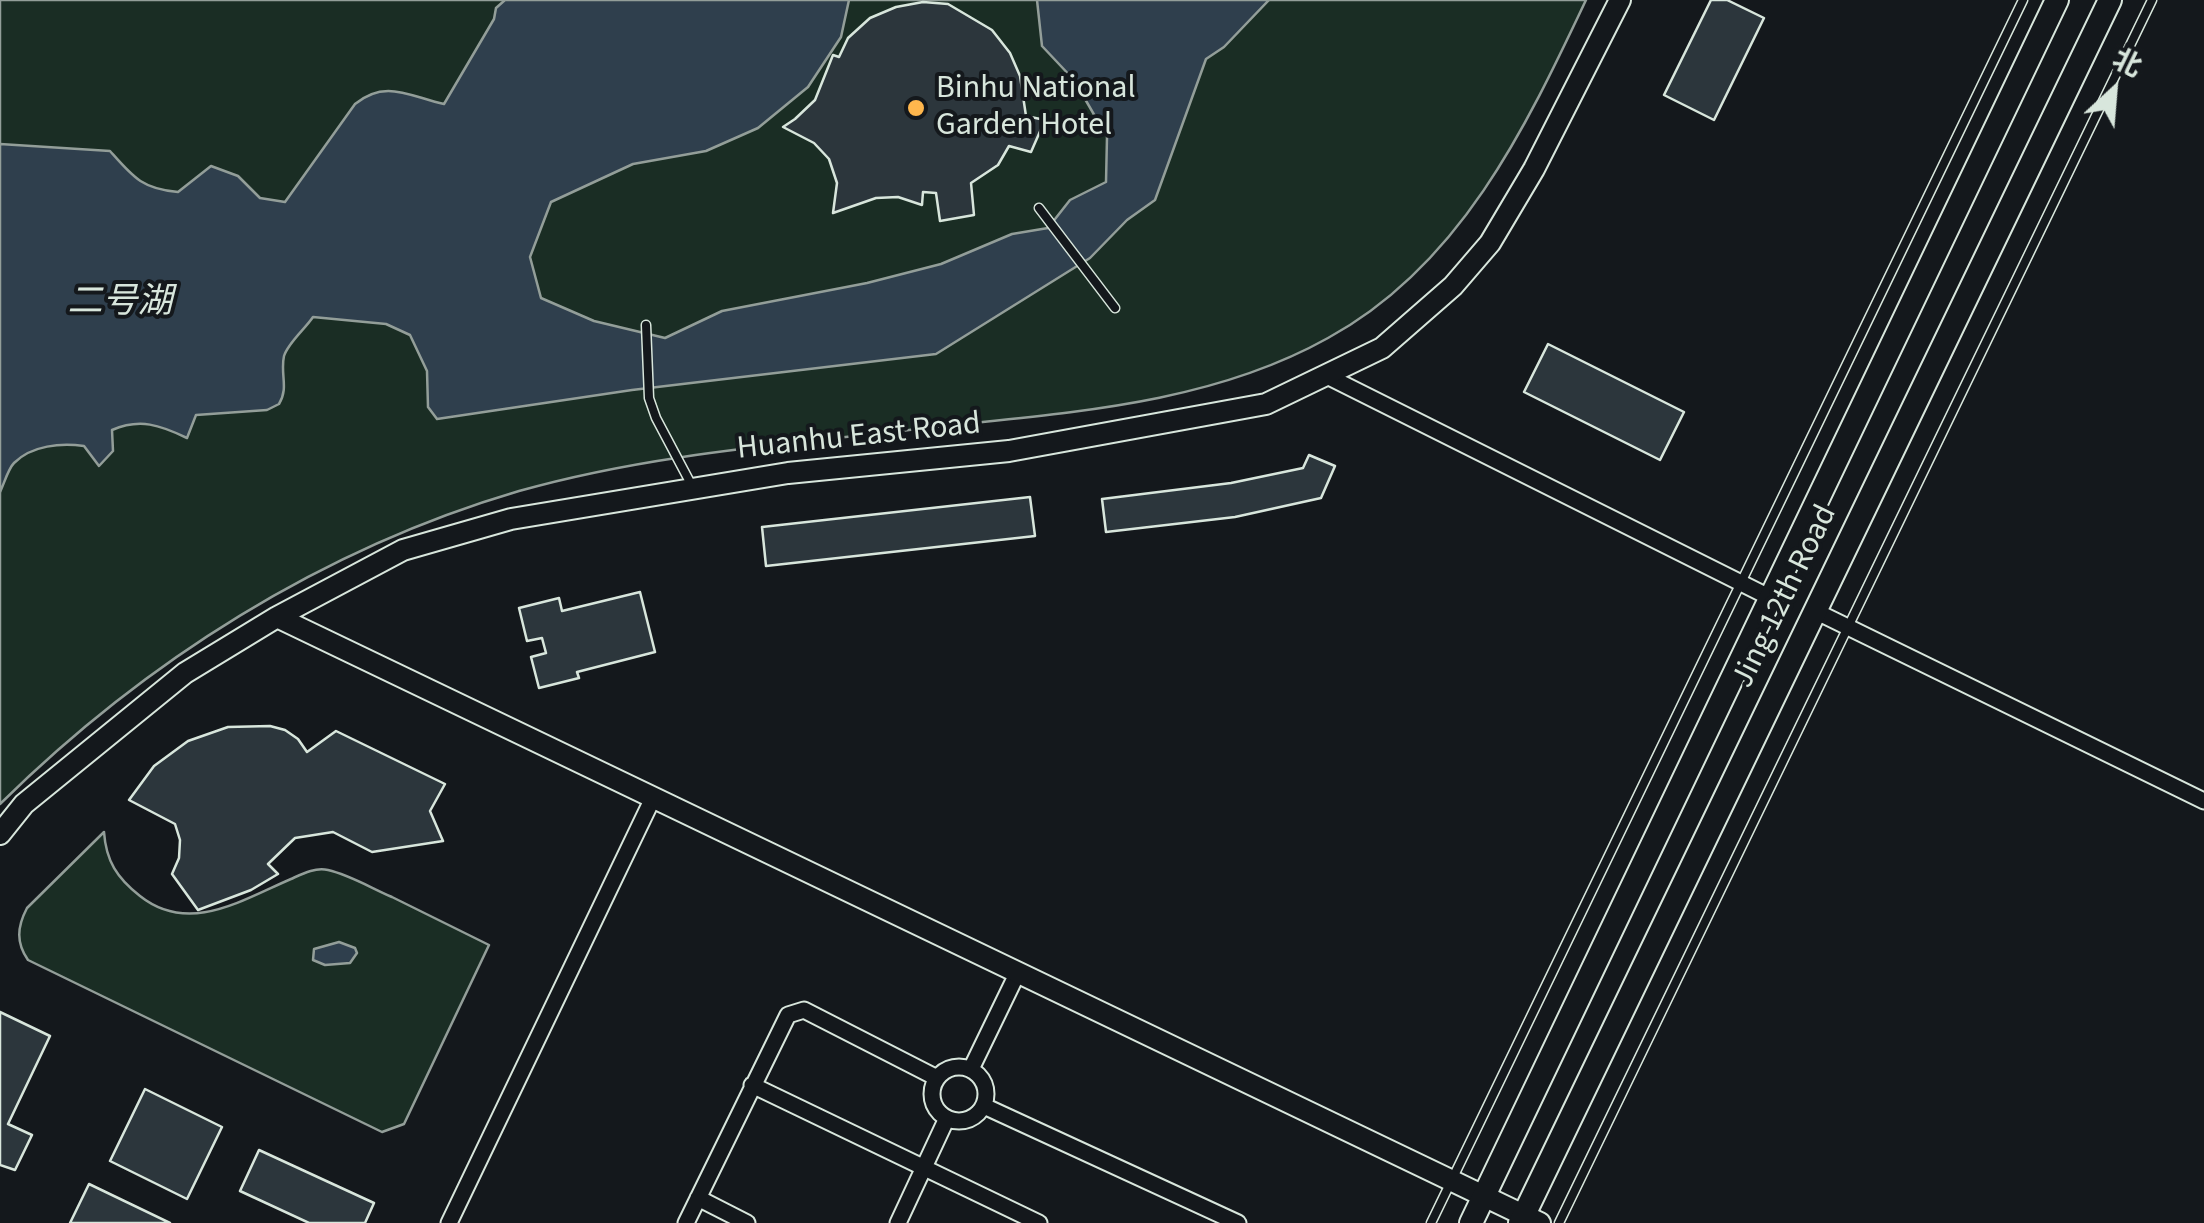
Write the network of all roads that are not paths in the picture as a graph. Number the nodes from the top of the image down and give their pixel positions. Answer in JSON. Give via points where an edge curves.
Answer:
{"nodes":[{"id":1,"x":1620,"y":0,"type":"edge"},
{"id":2,"x":2023,"y":0,"type":"edge"},
{"id":3,"x":2057,"y":0,"type":"edge"},
{"id":4,"x":2110,"y":0,"type":"edge"},
{"id":5,"x":2152,"y":0,"type":"edge"},
{"id":6,"x":1039,"y":208,"type":"dead end"},
{"id":7,"x":1115,"y":308,"type":"dead end"},
{"id":8,"x":646,"y":324,"type":"dead end"},
{"id":9,"x":1327,"y":376,"type":"junction"},
{"id":10,"x":693,"y":488,"type":"junction"},
{"id":11,"x":1742,"y":583,"type":"junction"},
{"id":12,"x":1769,"y":597,"type":"junction"},
{"id":13,"x":1815,"y":612,"type":"junction"},
{"id":14,"x":277,"y":618,"type":"junction"},
{"id":15,"x":1849,"y":628,"type":"junction"},
{"id":16,"x":653,"y":798,"type":"junction"},
{"id":17,"x":2204,"y":801,"type":"edge"},
{"id":18,"x":0,"y":834,"type":"edge"},
{"id":19,"x":1018,"y":972,"type":"junction"},
{"id":20,"x":971,"y":1069,"type":"junction"},
{"id":21,"x":938,"y":1078,"type":"junction"},
{"id":22,"x":752,"y":1085,"type":"junction"},
{"id":23,"x":984,"y":1106,"type":"junction"},
{"id":24,"x":946,"y":1118,"type":"junction"},
{"id":25,"x":924,"y":1167,"type":"junction"},
{"id":26,"x":1452,"y":1180,"type":"junction"},
{"id":27,"x":1485,"y":1195,"type":"junction"},
{"id":28,"x":698,"y":1198,"type":"junction"},
{"id":29,"x":1528,"y":1220,"type":"edge"},
{"id":30,"x":449,"y":1223,"type":"edge"},
{"id":31,"x":686,"y":1223,"type":"edge"},
{"id":32,"x":746,"y":1223,"type":"edge"},
{"id":33,"x":898,"y":1223,"type":"edge"},
{"id":34,"x":1040,"y":1223,"type":"edge"},
{"id":35,"x":1238,"y":1223,"type":"edge"},
{"id":36,"x":1432,"y":1223,"type":"edge"},
{"id":37,"x":1471,"y":1223,"type":"edge"},
{"id":38,"x":1558,"y":1223,"type":"edge"}],
"edges":[{"from":1,"to":9,"type":"street","name":"Huanhu East Road","via":[[1490,244],[1382,348]]},
{"from":2,"to":11,"type":"lane"},
{"from":3,"to":12,"type":"main road"},
{"from":4,"to":13,"type":"main road","name":"Jing 12th Road"},
{"from":5,"to":15,"type":"lane"},
{"from":6,"to":7,"type":"lane"},
{"from":8,"to":10,"type":"lane","via":[[648,398]]},
{"from":9,"to":10,"type":"street","name":"Huanhu East Road","via":[[1266,404],[1132,431]]},
{"from":9,"to":11,"type":"street"},
{"from":10,"to":14,"type":"street","name":"Huanhu East Road","via":[[511,519],[403,550]]},
{"from":11,"to":12,"type":"street"},
{"from":11,"to":26,"type":"lane"},
{"from":12,"to":27,"type":"main road"},
{"from":13,"to":15,"type":"street"},
{"from":13,"to":29,"type":"main road","name":"Jing 12th Road"},
{"from":14,"to":16,"type":"street"},
{"from":14,"to":18,"type":"street","name":"Huanhu East Road","via":[[185,674],[24,804]]},
{"from":15,"to":17,"type":"street"},
{"from":15,"to":38,"type":"lane"},
{"from":16,"to":19,"type":"street"},
{"from":16,"to":30,"type":"street"},
{"from":19,"to":20,"type":"street"},
{"from":19,"to":26,"type":"street"},
{"from":20,"to":21,"type":"street","via":[[954,1067]]},
{"from":20,"to":23,"type":"street","via":[[986,1090]]},
{"from":21,"to":22,"type":"street","via":[[804,1010],[788,1015]]},
{"from":21,"to":24,"type":"street","via":[[932,1098]]},
{"from":22,"to":25,"type":"street"},
{"from":22,"to":28,"type":"street"},
{"from":23,"to":24,"type":"street","via":[[964,1121]]},
{"from":23,"to":35,"type":"street"},
{"from":24,"to":25,"type":"street"},
{"from":25,"to":33,"type":"street"},
{"from":25,"to":34,"type":"street"},
{"from":26,"to":27,"type":"street"},
{"from":26,"to":36,"type":"lane"},
{"from":27,"to":29,"type":"street"},
{"from":27,"to":37,"type":"main road"},
{"from":28,"to":31,"type":"street"},
{"from":28,"to":32,"type":"street"}]}
